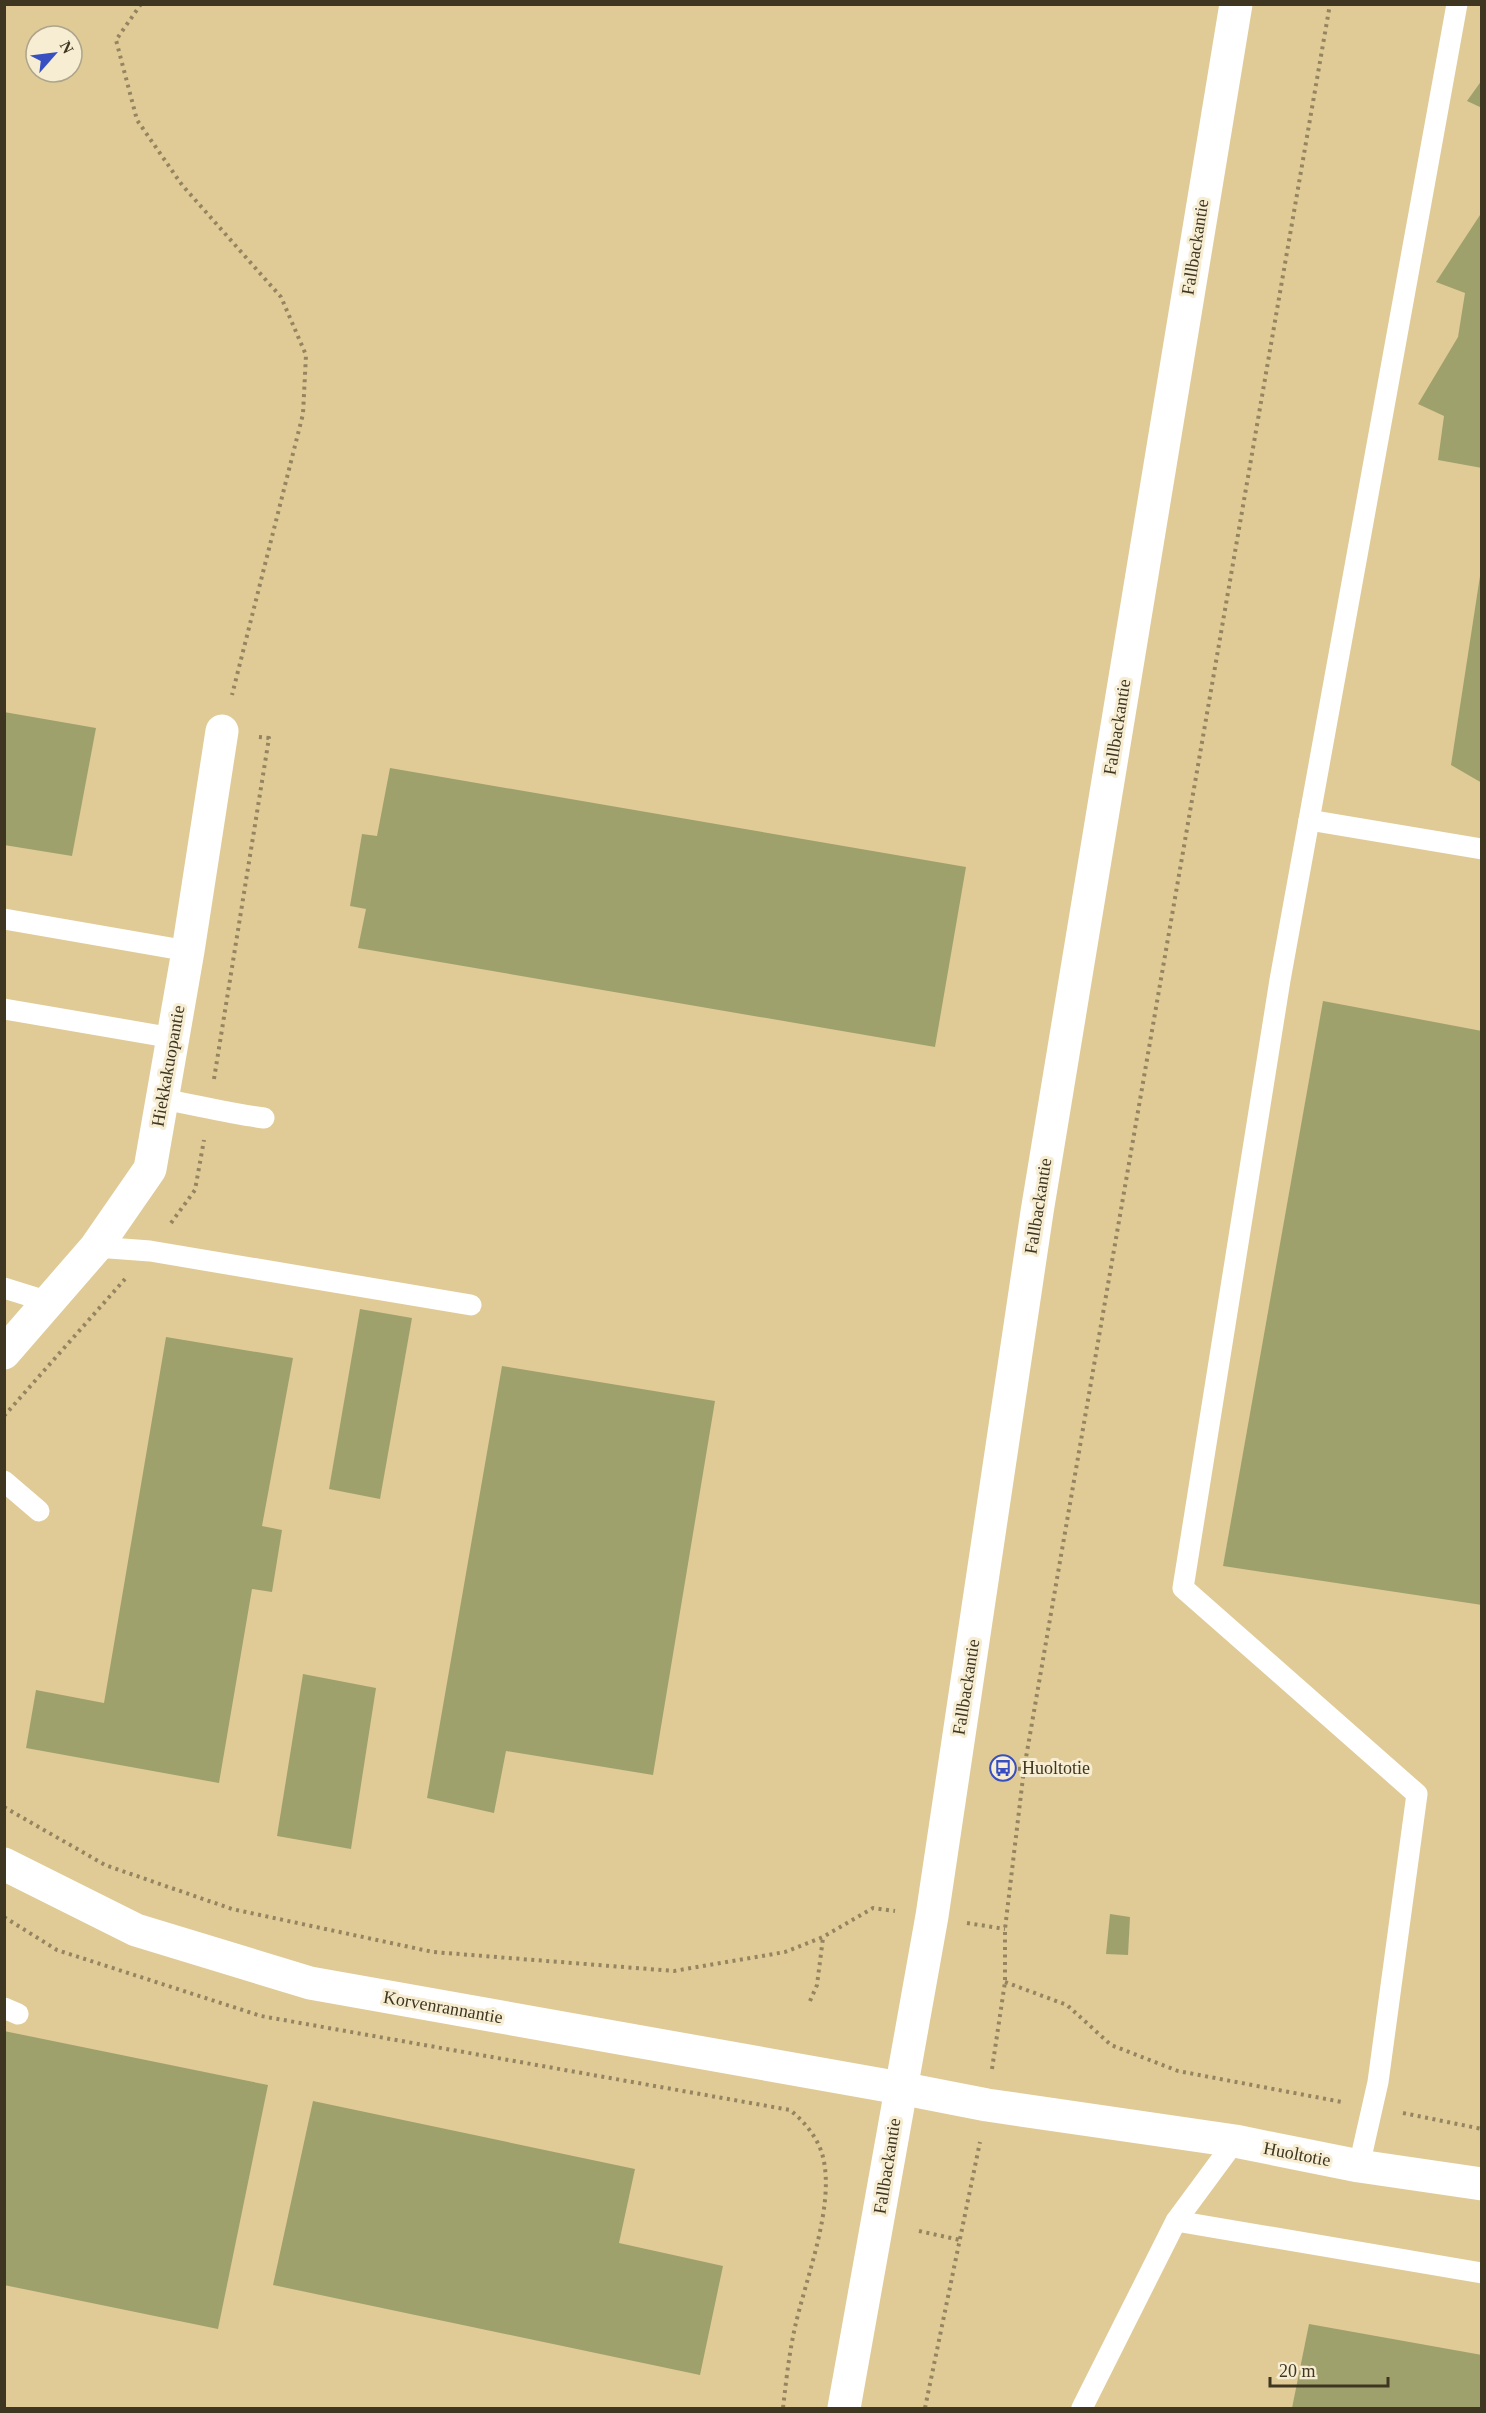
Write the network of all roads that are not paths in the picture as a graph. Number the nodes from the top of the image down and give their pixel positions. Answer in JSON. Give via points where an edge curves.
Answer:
{"nodes":[{"id":1,"x":1236,"y":4,"type":"edge"},
{"id":2,"x":1457,"y":4,"type":"edge"},
{"id":3,"x":222,"y":731,"type":"road end"},
{"id":4,"x":1309,"y":820,"type":"junction"},
{"id":5,"x":1482,"y":849,"type":"edge"},
{"id":6,"x":4,"y":919,"type":"edge"},
{"id":7,"x":188,"y":951,"type":"junction"},
{"id":8,"x":4,"y":1010,"type":"edge"},
{"id":9,"x":173,"y":1038,"type":"junction"},
{"id":10,"x":162,"y":1099,"type":"junction"},
{"id":11,"x":264,"y":1118,"type":"dead end"},
{"id":12,"x":96,"y":1247,"type":"junction"},
{"id":13,"x":4,"y":1288,"type":"edge"},
{"id":14,"x":49,"y":1302,"type":"junction"},
{"id":15,"x":471,"y":1305,"type":"dead end"},
{"id":16,"x":4,"y":1353,"type":"edge"},
{"id":17,"x":4,"y":1480,"type":"edge"},
{"id":18,"x":39,"y":1511,"type":"dead end"},
{"id":19,"x":4,"y":1864,"type":"edge"},
{"id":20,"x":900,"y":2088,"type":"junction"},
{"id":21,"x":1234,"y":2141,"type":"junction"},
{"id":22,"x":1359,"y":2166,"type":"junction"},
{"id":23,"x":1482,"y":2184,"type":"edge"},
{"id":24,"x":1176,"y":2221,"type":"junction"},
{"id":25,"x":1482,"y":2272,"type":"edge"},
{"id":26,"x":844,"y":2409,"type":"edge"},
{"id":27,"x":1082,"y":2409,"type":"edge"}],
"edges":[{"from":1,"to":20,"type":"street","name":"Fallbackantie","via":[[1037,1212],[932,1916]]},
{"from":2,"to":4,"type":"lane"},
{"from":3,"to":7,"type":"street","name":"Hiekkakuopantie"},
{"from":4,"to":5,"type":"lane"},
{"from":4,"to":22,"type":"lane","via":[[1183,1588],[1418,1794],[1378,2082]]},
{"from":6,"to":7,"type":"lane"},
{"from":7,"to":9,"type":"street","name":"Hiekkakuopantie"},
{"from":8,"to":9,"type":"lane"},
{"from":9,"to":10,"type":"street","name":"Hiekkakuopantie"},
{"from":10,"to":11,"type":"lane"},
{"from":10,"to":12,"type":"street","name":"Hiekkakuopantie","via":[[150,1169]]},
{"from":12,"to":14,"type":"street","name":"Hiekkakuopantie"},
{"from":12,"to":15,"type":"lane","via":[[150,1251]]},
{"from":13,"to":14,"type":"lane"},
{"from":14,"to":16,"type":"street","name":"Hiekkakuopantie"},
{"from":17,"to":18,"type":"lane"},
{"from":19,"to":20,"type":"street","name":"Korvenrannantie","via":[[136,1930],[310,1983]]},
{"from":20,"to":21,"type":"street","name":"Huoltotie","via":[[987,2105]]},
{"from":20,"to":26,"type":"street","name":"Fallbackantie"},
{"from":21,"to":22,"type":"street","name":"Huoltotie"},
{"from":21,"to":24,"type":"lane"},
{"from":22,"to":23,"type":"street","name":"Huoltotie"},
{"from":24,"to":25,"type":"lane"},
{"from":24,"to":27,"type":"lane"}]}
